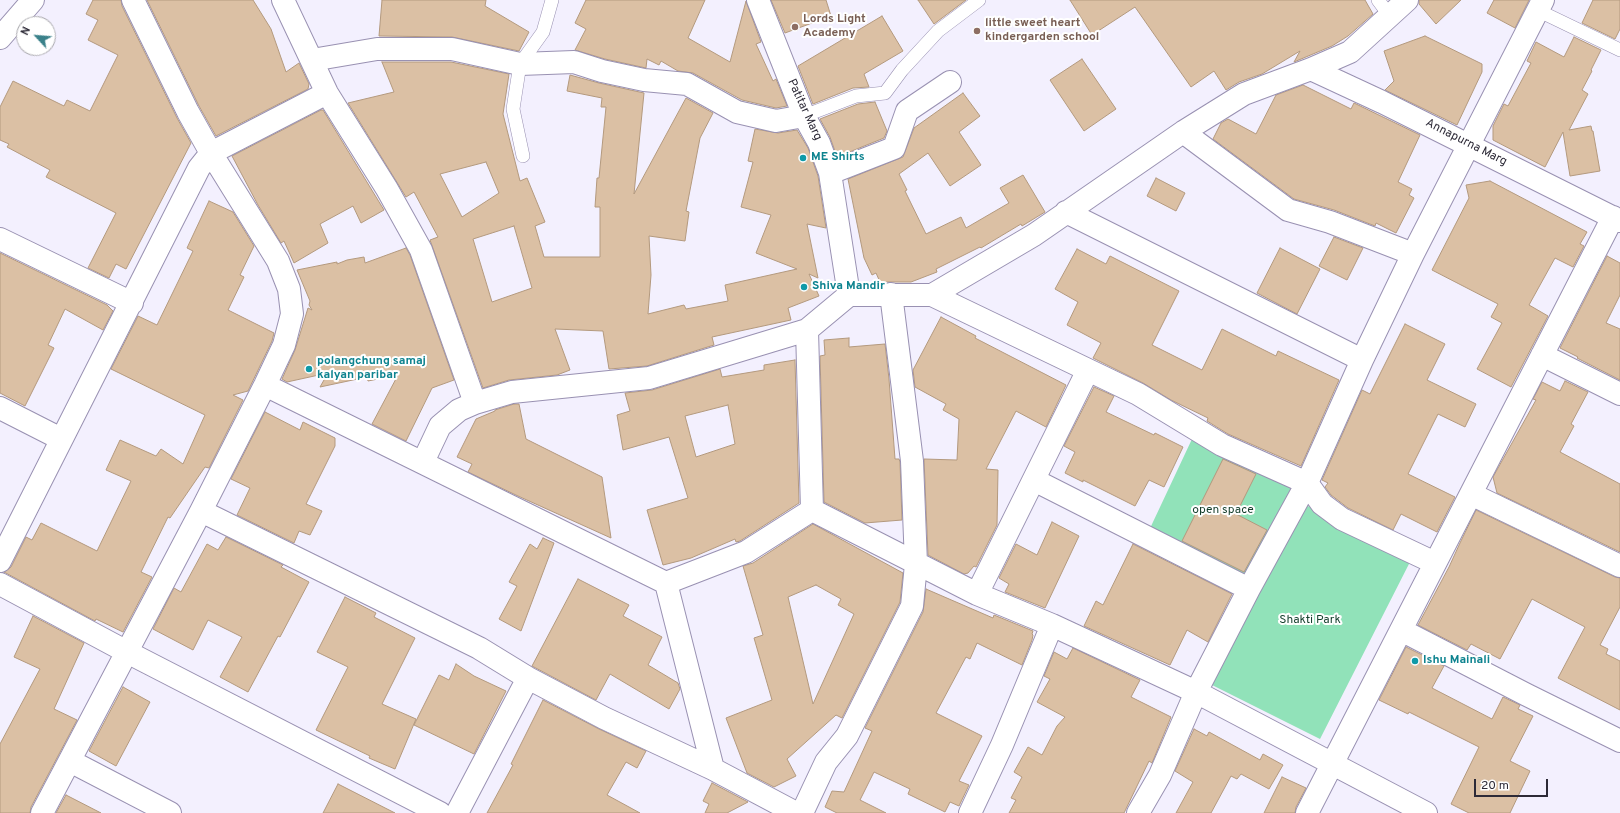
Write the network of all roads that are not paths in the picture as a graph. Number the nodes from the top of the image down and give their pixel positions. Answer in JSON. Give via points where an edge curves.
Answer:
{"nodes":[{"id":1,"x":33,"y":0,"type":"edge"},
{"id":2,"x":133,"y":0,"type":"edge"},
{"id":3,"x":283,"y":0,"type":"edge"},
{"id":4,"x":552,"y":0,"type":"edge"},
{"id":5,"x":758,"y":0,"type":"edge"},
{"id":6,"x":979,"y":0,"type":"edge"},
{"id":7,"x":1407,"y":0,"type":"edge"},
{"id":8,"x":1540,"y":5,"type":"edge"},
{"id":9,"x":1384,"y":8,"type":"edge"},
{"id":10,"x":0,"y":38,"type":"edge"},
{"id":11,"x":1620,"y":50,"type":"edge"},
{"id":12,"x":312,"y":60,"type":"junction"},
{"id":13,"x":520,"y":64,"type":"junction"},
{"id":14,"x":1311,"y":69,"type":"junction"},
{"id":15,"x":950,"y":82,"type":"dead end"},
{"id":16,"x":327,"y":94,"type":"junction"},
{"id":17,"x":804,"y":116,"type":"junction"},
{"id":18,"x":1183,"y":132,"type":"junction"},
{"id":19,"x":1469,"y":144,"type":"junction"},
{"id":20,"x":211,"y":153,"type":"junction"},
{"id":21,"x":523,"y":156,"type":"dead end"},
{"id":22,"x":830,"y":173,"type":"junction"},
{"id":23,"x":1066,"y":212,"type":"junction"},
{"id":24,"x":1616,"y":219,"type":"edge"},
{"id":25,"x":0,"y":239,"type":"edge"},
{"id":26,"x":1413,"y":254,"type":"junction"},
{"id":27,"x":891,"y":294,"type":"junction"},
{"id":28,"x":849,"y":295,"type":"junction"},
{"id":29,"x":932,"y":295,"type":"junction"},
{"id":30,"x":132,"y":303,"type":"junction"},
{"id":31,"x":807,"y":330,"type":"junction"},
{"id":32,"x":1542,"y":355,"type":"junction"},
{"id":33,"x":1362,"y":360,"type":"junction"},
{"id":34,"x":1088,"y":370,"type":"junction"},
{"id":35,"x":265,"y":385,"type":"junction"},
{"id":36,"x":1620,"y":394,"type":"edge"},
{"id":37,"x":475,"y":403,"type":"junction"},
{"id":38,"x":0,"y":408,"type":"edge"},
{"id":39,"x":61,"y":439,"type":"junction"},
{"id":40,"x":423,"y":462,"type":"junction"},
{"id":41,"x":1034,"y":480,"type":"junction"},
{"id":42,"x":1307,"y":483,"type":"junction"},
{"id":43,"x":1471,"y":494,"type":"junction"},
{"id":44,"x":812,"y":510,"type":"junction"},
{"id":45,"x":201,"y":511,"type":"junction"},
{"id":46,"x":0,"y":561,"type":"edge"},
{"id":47,"x":1435,"y":563,"type":"junction"},
{"id":48,"x":916,"y":564,"type":"junction"},
{"id":49,"x":1620,"y":566,"type":"edge"},
{"id":50,"x":666,"y":583,"type":"junction"},
{"id":51,"x":0,"y":584,"type":"edge"},
{"id":52,"x":1249,"y":589,"type":"junction"},
{"id":53,"x":977,"y":594,"type":"junction"},
{"id":54,"x":1052,"y":624,"type":"junction"},
{"id":55,"x":1401,"y":630,"type":"junction"},
{"id":56,"x":127,"y":652,"type":"junction"},
{"id":57,"x":528,"y":678,"type":"junction"},
{"id":58,"x":1196,"y":692,"type":"junction"},
{"id":59,"x":1620,"y":741,"type":"edge"},
{"id":60,"x":70,"y":761,"type":"junction"},
{"id":61,"x":1332,"y":764,"type":"junction"},
{"id":62,"x":712,"y":769,"type":"junction"},
{"id":63,"x":42,"y":813,"type":"edge"},
{"id":64,"x":170,"y":813,"type":"edge"},
{"id":65,"x":440,"y":813,"type":"edge"},
{"id":66,"x":457,"y":813,"type":"edge"},
{"id":67,"x":796,"y":813,"type":"edge"},
{"id":68,"x":802,"y":813,"type":"edge"},
{"id":69,"x":970,"y":813,"type":"edge"},
{"id":70,"x":1138,"y":813,"type":"edge"},
{"id":71,"x":1307,"y":813,"type":"edge"},
{"id":72,"x":1426,"y":813,"type":"edge"}],
"edges":[{"from":1,"to":10,"type":"street"},
{"from":2,"to":20,"type":"street"},
{"from":3,"to":12,"type":"street"},
{"from":4,"to":13,"type":"lane","via":[[544,32]]},
{"from":5,"to":17,"type":"street","name":"Patitar Marg"},
{"from":6,"to":17,"type":"lane","via":[[938,31],[902,70],[885,93],[856,96]]},
{"from":7,"to":9,"type":"street"},
{"from":8,"to":11,"type":"lane"},
{"from":8,"to":19,"type":"street"},
{"from":9,"to":14,"type":"street","via":[[1350,52]]},
{"from":12,"to":13,"type":"street","via":[[377,49],[452,49]]},
{"from":12,"to":16,"type":"street"},
{"from":13,"to":17,"type":"street","via":[[574,62],[602,72],[644,80],[687,84],[745,114],[776,121]]},
{"from":13,"to":21,"type":"lane","via":[[513,108]]},
{"from":14,"to":18,"type":"street","via":[[1244,94]]},
{"from":14,"to":19,"type":"street","name":"Annapurna Marg"},
{"from":15,"to":22,"type":"street","via":[[908,111],[894,148]]},
{"from":16,"to":20,"type":"street"},
{"from":16,"to":37,"type":"street","via":[[387,188],[420,250]]},
{"from":17,"to":22,"type":"street","name":"Patitar Marg","via":[[819,143]]},
{"from":18,"to":23,"type":"street"},
{"from":18,"to":26,"type":"street","via":[[1288,210],[1330,222]]},
{"from":19,"to":24,"type":"street","name":"Annapurna Marg"},
{"from":19,"to":26,"type":"street"},
{"from":20,"to":30,"type":"street","via":[[200,168]]},
{"from":20,"to":35,"type":"street","via":[[278,261],[289,289],[292,314],[284,345]]},
{"from":22,"to":28,"type":"street","name":"Patitar Marg"},
{"from":23,"to":29,"type":"street","via":[[1034,235]]},
{"from":23,"to":33,"type":"street"},
{"from":24,"to":32,"type":"street"},
{"from":25,"to":30,"type":"street"},
{"from":26,"to":33,"type":"street"},
{"from":27,"to":28,"type":"street"},
{"from":27,"to":29,"type":"street"},
{"from":27,"to":48,"type":"street","via":[[912,461]]},
{"from":28,"to":31,"type":"street"},
{"from":29,"to":34,"type":"street"},
{"from":30,"to":39,"type":"street"},
{"from":31,"to":37,"type":"street","via":[[649,378],[512,392]]},
{"from":31,"to":44,"type":"street"},
{"from":32,"to":36,"type":"street"},
{"from":32,"to":43,"type":"street"},
{"from":33,"to":42,"type":"street"},
{"from":34,"to":41,"type":"street"},
{"from":34,"to":42,"type":"street","via":[[1138,394],[1222,444]]},
{"from":35,"to":40,"type":"street"},
{"from":35,"to":45,"type":"street"},
{"from":37,"to":40,"type":"street","via":[[459,410],[440,426]]},
{"from":38,"to":39,"type":"street"},
{"from":39,"to":46,"type":"street"},
{"from":40,"to":50,"type":"street"},
{"from":41,"to":52,"type":"street"},
{"from":41,"to":53,"type":"street"},
{"from":42,"to":47,"type":"street","via":[[1322,504],[1342,519]]},
{"from":42,"to":52,"type":"street"},
{"from":43,"to":47,"type":"street"},
{"from":43,"to":49,"type":"street"},
{"from":44,"to":48,"type":"street"},
{"from":44,"to":50,"type":"street","via":[[746,552]]},
{"from":45,"to":56,"type":"street"},
{"from":45,"to":57,"type":"street","via":[[479,648]]},
{"from":47,"to":55,"type":"street"},
{"from":48,"to":53,"type":"street"},
{"from":48,"to":68,"type":"street","via":[[912,606],[847,736],[826,762]]},
{"from":50,"to":62,"type":"street"},
{"from":51,"to":56,"type":"street"},
{"from":52,"to":58,"type":"street"},
{"from":53,"to":54,"type":"street"},
{"from":54,"to":58,"type":"street"},
{"from":54,"to":69,"type":"street","via":[[1002,745]]},
{"from":55,"to":59,"type":"street"},
{"from":55,"to":61,"type":"street"},
{"from":56,"to":60,"type":"street"},
{"from":56,"to":65,"type":"street"},
{"from":57,"to":62,"type":"street","via":[[604,718]]},
{"from":57,"to":66,"type":"street"},
{"from":58,"to":61,"type":"street"},
{"from":58,"to":70,"type":"street","via":[[1160,775]]},
{"from":60,"to":63,"type":"street"},
{"from":60,"to":64,"type":"street"},
{"from":61,"to":71,"type":"street"},
{"from":61,"to":72,"type":"street"},
{"from":62,"to":67,"type":"street"}]}
